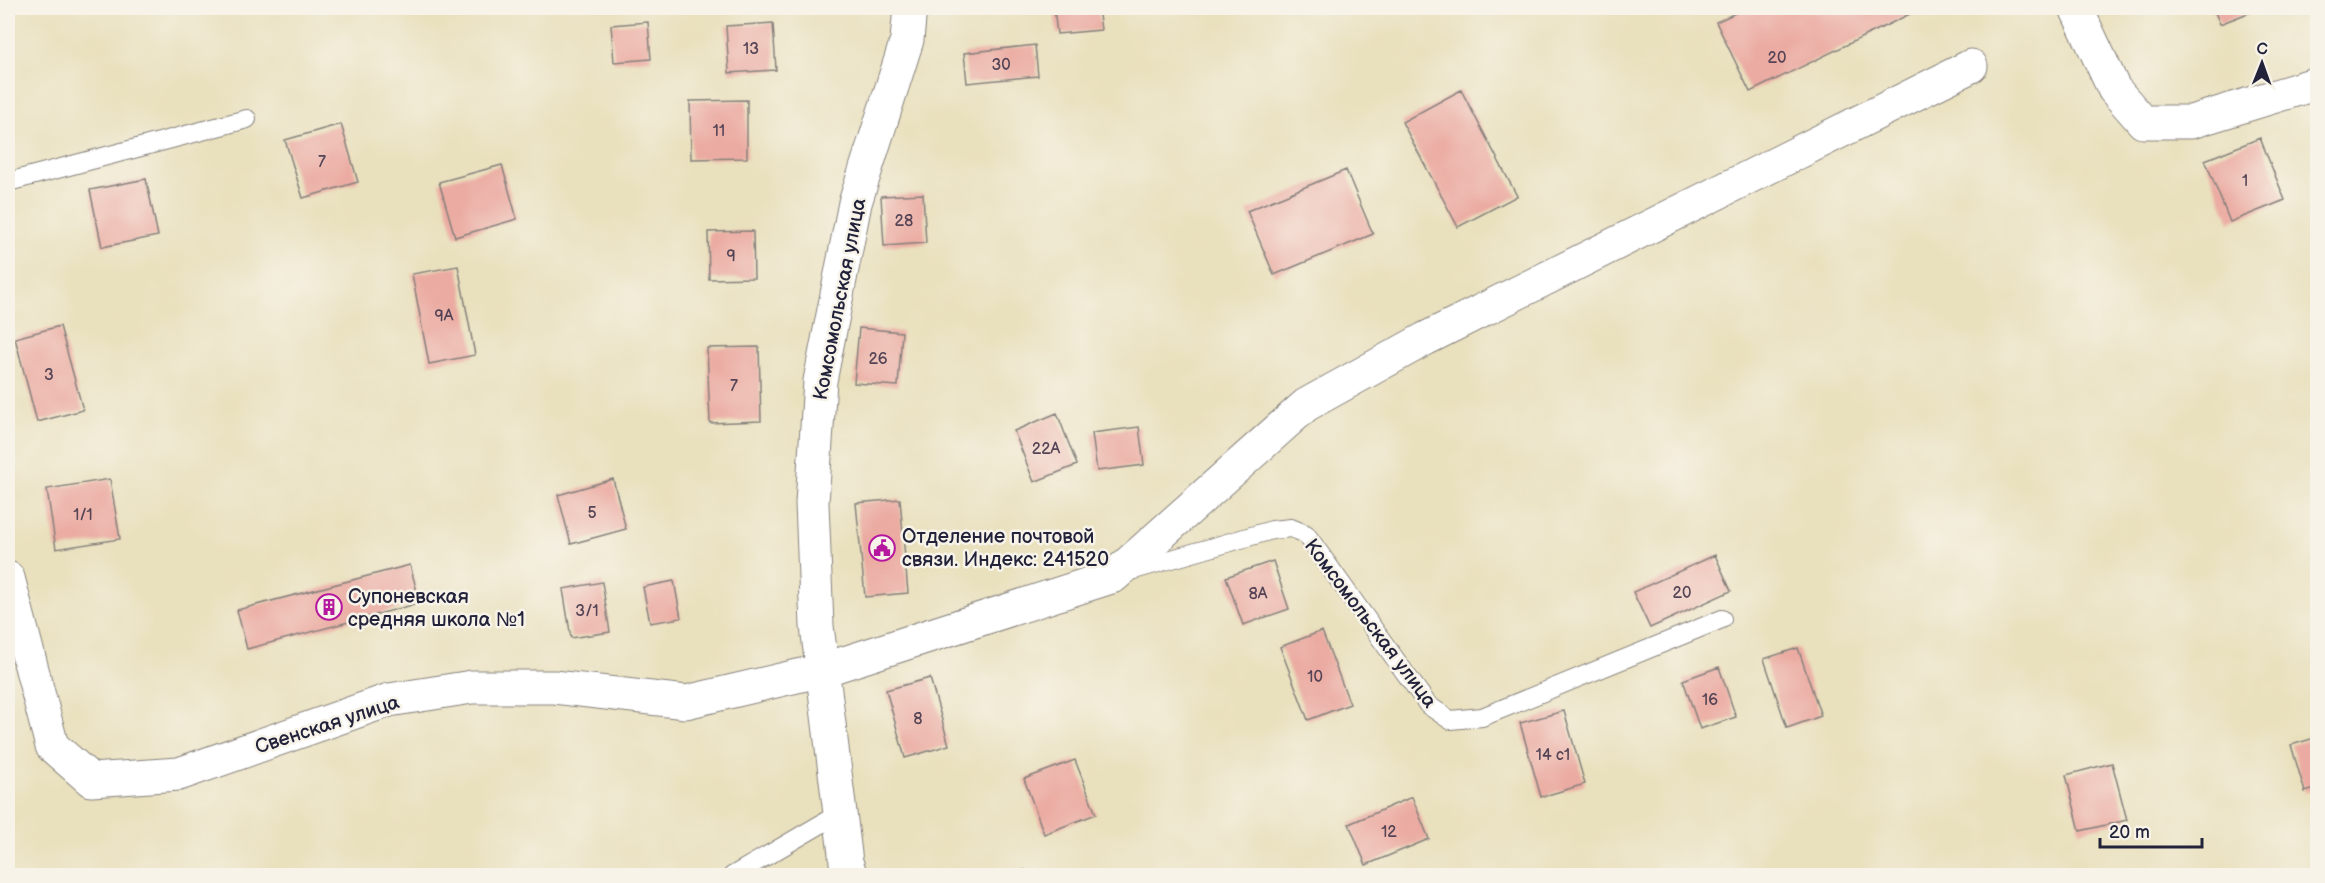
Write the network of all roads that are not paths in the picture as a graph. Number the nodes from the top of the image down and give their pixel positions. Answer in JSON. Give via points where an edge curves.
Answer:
{"nodes":[{"id":1,"x":910,"y":8,"type":"edge"},
{"id":2,"x":2076,"y":8,"type":"edge"},
{"id":3,"x":1971,"y":66,"type":"dead end"},
{"id":4,"x":2318,"y":83,"type":"edge"},
{"id":5,"x":248,"y":119,"type":"dead end"},
{"id":6,"x":8,"y":182,"type":"edge"},
{"id":7,"x":1114,"y":576,"type":"junction"},
{"id":8,"x":8,"y":578,"type":"edge"},
{"id":9,"x":1722,"y":619,"type":"dead end"},
{"id":10,"x":823,"y":670,"type":"junction"},
{"id":11,"x":840,"y":813,"type":"junction"},
{"id":12,"x":732,"y":876,"type":"edge"},
{"id":13,"x":851,"y":876,"type":"edge"}],
"edges":[{"from":1,"to":10,"type":"street","name":"Комсомольская улица","via":[[907,40],[855,203],[820,381],[812,503],[817,626]]},
{"from":2,"to":4,"type":"street","via":[[2114,89],[2143,122],[2191,122]]},
{"from":3,"to":7,"type":"street","name":"Комсомольская улица","via":[[1425,339],[1306,405]]},
{"from":5,"to":6,"type":"lane"},
{"from":7,"to":9,"type":"lane","name":"Комсомольская улица","via":[[1272,530],[1291,528],[1306,534],[1428,705],[1450,720],[1482,717]]},
{"from":7,"to":10,"type":"street","name":"Комсомольская улица"},
{"from":8,"to":10,"type":"street","name":"Свенская улица","via":[[52,746],[92,780],[179,774],[389,700],[472,687],[554,687],[686,702]]},
{"from":10,"to":11,"type":"street","name":"Комсомольская улица"},
{"from":11,"to":12,"type":"lane"},
{"from":11,"to":13,"type":"street","name":"Комсомольская улица"}]}
